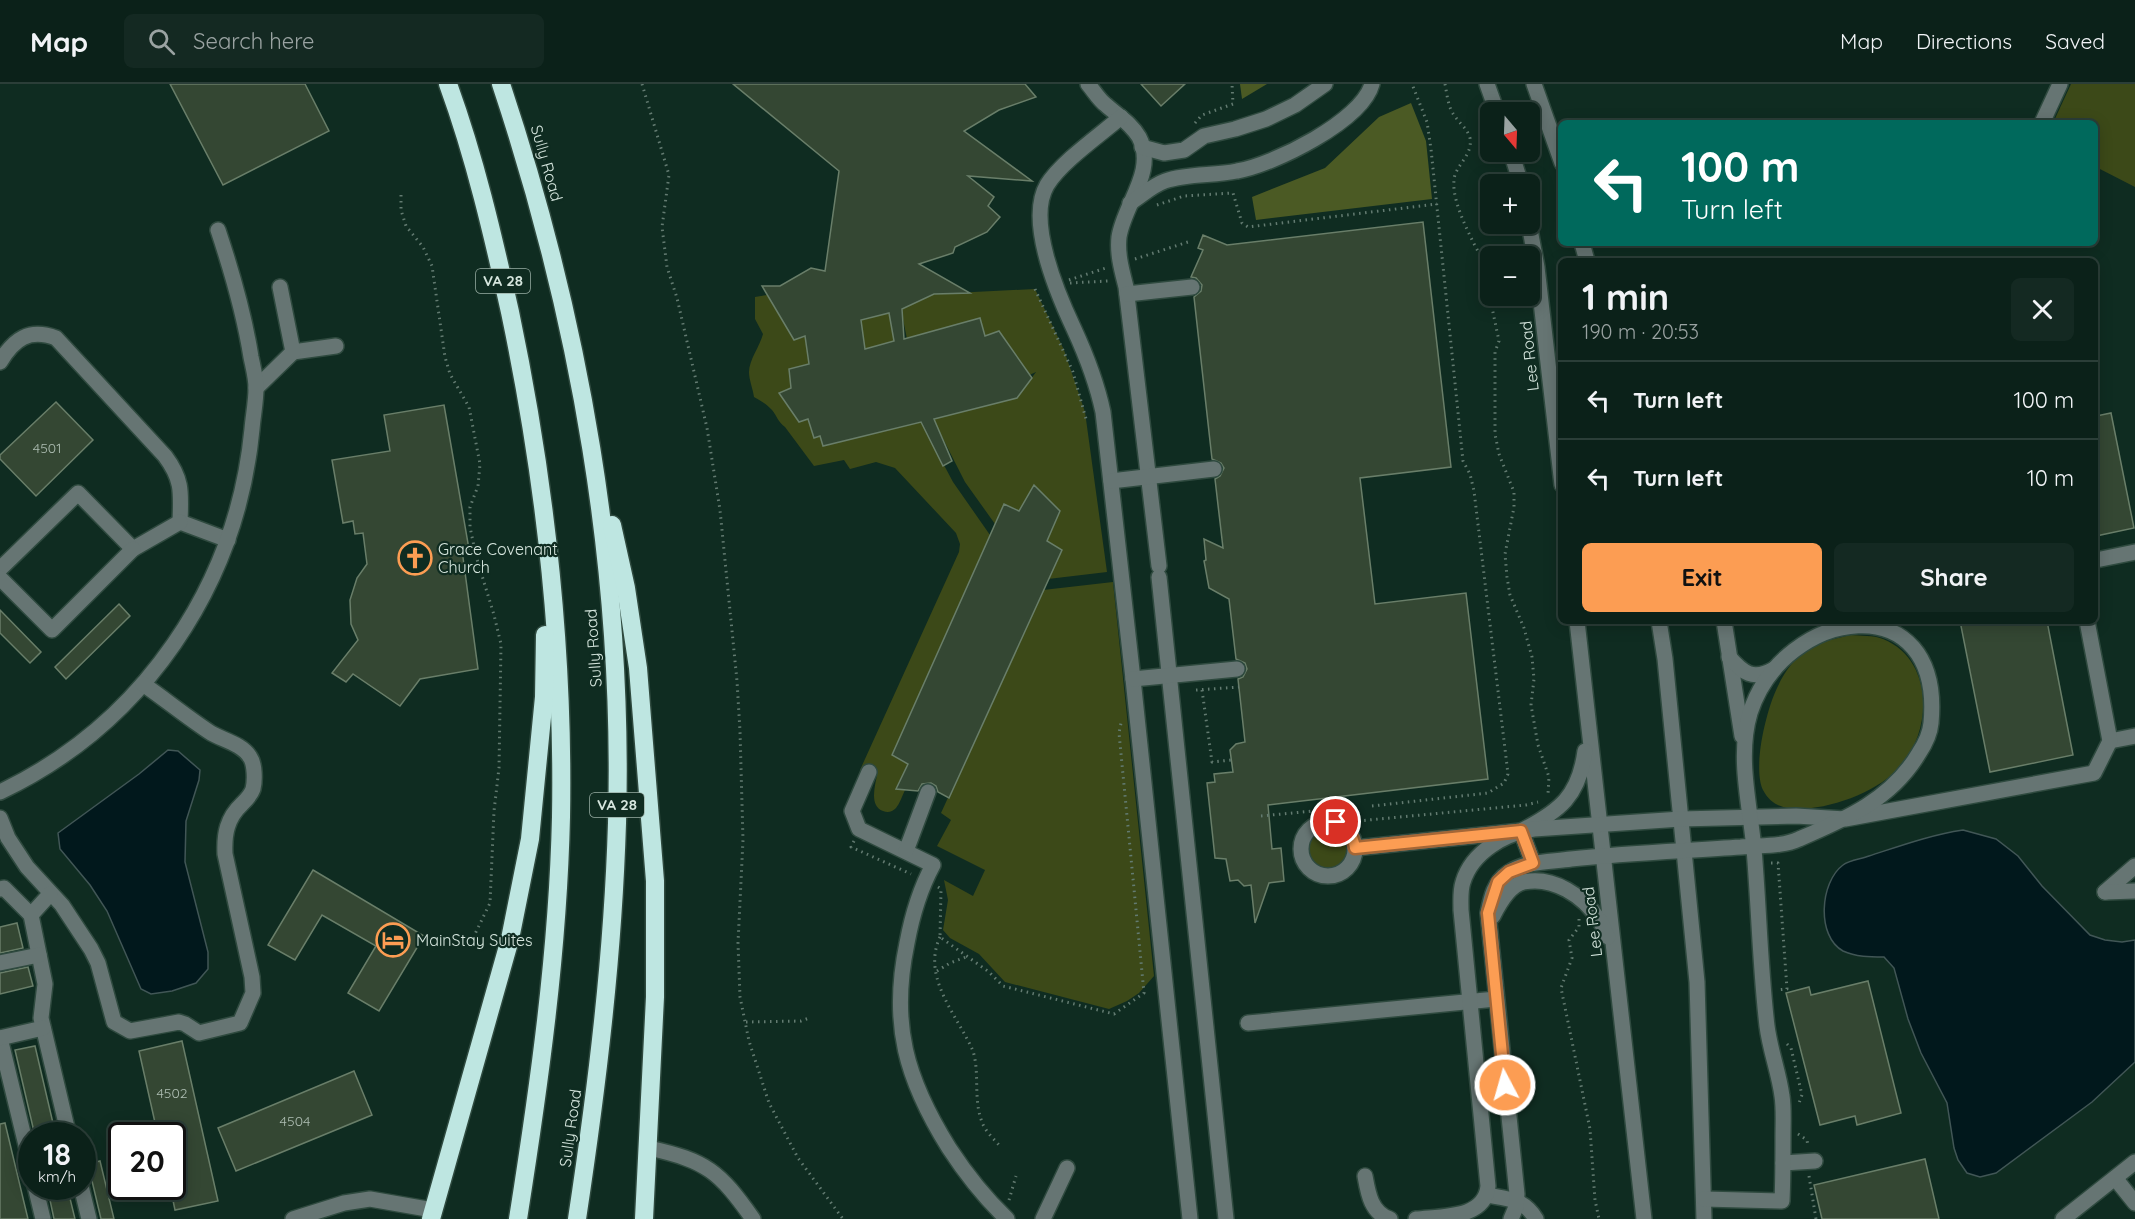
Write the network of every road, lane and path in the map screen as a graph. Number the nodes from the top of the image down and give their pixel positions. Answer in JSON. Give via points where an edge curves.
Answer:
{"nodes":[{"id":1,"x":448,"y":84,"type":"edge"},
{"id":2,"x":501,"y":84,"type":"edge"},
{"id":3,"x":642,"y":84,"type":"edge"},
{"id":4,"x":1088,"y":84,"type":"edge"},
{"id":5,"x":1232,"y":84,"type":"edge"},
{"id":6,"x":1325,"y":84,"type":"edge"},
{"id":7,"x":1372,"y":84,"type":"edge"},
{"id":8,"x":1412,"y":84,"type":"edge"},
{"id":9,"x":1445,"y":84,"type":"edge"},
{"id":10,"x":1487,"y":84,"type":"edge"},
{"id":11,"x":1534,"y":84,"type":"edge"},
{"id":12,"x":1543,"y":84,"type":"edge"},
{"id":13,"x":2060,"y":84,"type":"edge"},
{"id":14,"x":1493,"y":102,"type":"edge"},
{"id":15,"x":1121,"y":117,"type":"junction"},
{"id":16,"x":1546,"y":118,"type":"junction"},
{"id":17,"x":2043,"y":120,"type":"edge"},
{"id":18,"x":1190,"y":127,"type":"dead end"},
{"id":19,"x":1142,"y":147,"type":"junction"},
{"id":20,"x":1558,"y":152,"type":"edge"},
{"id":21,"x":401,"y":195,"type":"dead end"},
{"id":22,"x":1130,"y":203,"type":"junction"},
{"id":23,"x":1437,"y":204,"type":"junction"},
{"id":24,"x":1149,"y":210,"type":"dead end"},
{"id":25,"x":218,"y":230,"type":"dead end"},
{"id":26,"x":1531,"y":234,"type":"edge"},
{"id":27,"x":1480,"y":254,"type":"edge"},
{"id":28,"x":280,"y":287,"type":"dead end"},
{"id":29,"x":1192,"y":287,"type":"dead end"},
{"id":30,"x":1035,"y":289,"type":"dead end"},
{"id":31,"x":1127,"y":294,"type":"junction"},
{"id":32,"x":1492,"y":306,"type":"edge"},
{"id":33,"x":336,"y":345,"type":"dead end"},
{"id":34,"x":293,"y":352,"type":"junction"},
{"id":35,"x":0,"y":362,"type":"edge"},
{"id":36,"x":256,"y":388,"type":"junction"},
{"id":37,"x":582,"y":392,"type":"junction"},
{"id":38,"x":1087,"y":420,"type":"dead end"},
{"id":39,"x":1558,"y":450,"type":"edge"},
{"id":40,"x":1214,"y":469,"type":"dead end"},
{"id":41,"x":1148,"y":476,"type":"junction"},
{"id":42,"x":1111,"y":481,"type":"junction"},
{"id":43,"x":541,"y":483,"type":"junction"},
{"id":44,"x":180,"y":522,"type":"junction"},
{"id":45,"x":228,"y":540,"type":"junction"},
{"id":46,"x":134,"y":549,"type":"junction"},
{"id":47,"x":2135,"y":552,"type":"edge"},
{"id":48,"x":2098,"y":560,"type":"edge"},
{"id":49,"x":0,"y":569,"type":"edge"},
{"id":50,"x":0,"y":578,"type":"edge"},
{"id":51,"x":1577,"y":624,"type":"edge"},
{"id":52,"x":1659,"y":624,"type":"edge"},
{"id":53,"x":1724,"y":624,"type":"edge"},
{"id":54,"x":2087,"y":624,"type":"edge"},
{"id":55,"x":1729,"y":657,"type":"junction"},
{"id":56,"x":1776,"y":668,"type":"junction"},
{"id":57,"x":1237,"y":669,"type":"dead end"},
{"id":58,"x":1169,"y":676,"type":"junction"},
{"id":59,"x":1133,"y":680,"type":"junction"},
{"id":60,"x":143,"y":684,"type":"junction"},
{"id":61,"x":1202,"y":690,"type":"dead end"},
{"id":62,"x":1122,"y":716,"type":"dead end"},
{"id":63,"x":1588,"y":728,"type":"junction"},
{"id":64,"x":2135,"y":736,"type":"edge"},
{"id":65,"x":2109,"y":741,"type":"junction"},
{"id":66,"x":1743,"y":745,"type":"junction"},
{"id":67,"x":1231,"y":760,"type":"dead end"},
{"id":68,"x":869,"y":772,"type":"dead end"},
{"id":69,"x":0,"y":792,"type":"edge"},
{"id":70,"x":928,"y":792,"type":"dead end"},
{"id":71,"x":1372,"y":806,"type":"dead end"},
{"id":72,"x":1261,"y":816,"type":"dead end"},
{"id":73,"x":1750,"y":817,"type":"junction"},
{"id":74,"x":0,"y":818,"type":"edge"},
{"id":75,"x":1681,"y":819,"type":"junction"},
{"id":76,"x":1845,"y":819,"type":"junction"},
{"id":77,"x":1599,"y":824,"type":"junction"},
{"id":78,"x":859,"y":829,"type":"junction"},
{"id":79,"x":1521,"y":831,"type":"junction"},
{"id":80,"x":1754,"y":846,"type":"junction"},
{"id":81,"x":1355,"y":848,"type":"dead end"},
{"id":82,"x":906,"y":851,"type":"junction"},
{"id":83,"x":1684,"y":851,"type":"junction"},
{"id":84,"x":1602,"y":856,"type":"junction"},
{"id":85,"x":1533,"y":863,"type":"junction"},
{"id":86,"x":1764,"y":864,"type":"dead end"},
{"id":87,"x":2135,"y":866,"type":"edge"},
{"id":88,"x":925,"y":880,"type":"junction"},
{"id":89,"x":0,"y":890,"type":"edge"},
{"id":90,"x":2135,"y":891,"type":"edge"},
{"id":91,"x":50,"y":894,"type":"junction"},
{"id":92,"x":31,"y":915,"type":"junction"},
{"id":93,"x":1580,"y":917,"type":"dead end"},
{"id":94,"x":1490,"y":931,"type":"junction"},
{"id":95,"x":474,"y":936,"type":"dead end"},
{"id":96,"x":940,"y":937,"type":"junction"},
{"id":97,"x":1613,"y":948,"type":"junction"},
{"id":98,"x":39,"y":955,"type":"junction"},
{"id":99,"x":966,"y":957,"type":"junction"},
{"id":100,"x":0,"y":963,"type":"edge"},
{"id":101,"x":937,"y":971,"type":"junction"},
{"id":102,"x":1774,"y":990,"type":"dead end"},
{"id":103,"x":1496,"y":999,"type":"junction"},
{"id":104,"x":1470,"y":1000,"type":"junction"},
{"id":105,"x":809,"y":1018,"type":"dead end"},
{"id":106,"x":745,"y":1022,"type":"junction"},
{"id":107,"x":1248,"y":1023,"type":"dead end"},
{"id":108,"x":43,"y":1028,"type":"junction"},
{"id":109,"x":0,"y":1038,"type":"edge"},
{"id":110,"x":1784,"y":1040,"type":"dead end"},
{"id":111,"x":1799,"y":1104,"type":"dead end"},
{"id":112,"x":20,"y":1122,"type":"edge"},
{"id":113,"x":66,"y":1122,"type":"edge"},
{"id":114,"x":1796,"y":1131,"type":"dead end"},
{"id":115,"x":999,"y":1145,"type":"dead end"},
{"id":116,"x":649,"y":1148,"type":"junction"},
{"id":117,"x":1812,"y":1161,"type":"junction"},
{"id":118,"x":2135,"y":1162,"type":"edge"},
{"id":119,"x":1783,"y":1163,"type":"junction"},
{"id":120,"x":1067,"y":1168,"type":"dead end"},
{"id":121,"x":1365,"y":1176,"type":"dead end"},
{"id":122,"x":2115,"y":1178,"type":"junction"},
{"id":123,"x":1488,"y":1195,"type":"junction"},
{"id":124,"x":1704,"y":1199,"type":"junction"},
{"id":125,"x":38,"y":1200,"type":"edge"},
{"id":126,"x":84,"y":1200,"type":"edge"},
{"id":127,"x":1517,"y":1200,"type":"junction"},
{"id":128,"x":2135,"y":1203,"type":"edge"},
{"id":129,"x":432,"y":1215,"type":"edge"},
{"id":130,"x":43,"y":1219,"type":"edge"},
{"id":131,"x":89,"y":1219,"type":"edge"},
{"id":132,"x":293,"y":1219,"type":"edge"},
{"id":133,"x":518,"y":1219,"type":"edge"},
{"id":134,"x":577,"y":1219,"type":"edge"},
{"id":135,"x":644,"y":1219,"type":"edge"},
{"id":136,"x":753,"y":1219,"type":"edge"},
{"id":137,"x":843,"y":1219,"type":"edge"},
{"id":138,"x":1007,"y":1219,"type":"edge"},
{"id":139,"x":1043,"y":1219,"type":"edge"},
{"id":140,"x":1190,"y":1219,"type":"edge"},
{"id":141,"x":1226,"y":1219,"type":"edge"},
{"id":142,"x":1390,"y":1219,"type":"edge"},
{"id":143,"x":1416,"y":1219,"type":"edge"},
{"id":144,"x":1511,"y":1219,"type":"edge"},
{"id":145,"x":1536,"y":1219,"type":"edge"},
{"id":146,"x":1599,"y":1219,"type":"edge"},
{"id":147,"x":1644,"y":1219,"type":"edge"},
{"id":148,"x":1704,"y":1219,"type":"edge"},
{"id":149,"x":1816,"y":1219,"type":"edge"},
{"id":150,"x":2063,"y":1219,"type":"edge"}],
"edges":[{"from":1,"to":43,"type":"highway","number":"VA 28","via":[[500,264]]},
{"from":2,"to":37,"type":"highway","name":"Sully Road","number":"VA 28","via":[[553,254]]},
{"from":3,"to":106,"type":"path","via":[[669,175],[662,226],[667,267],[707,428],[720,510],[740,731],[743,840],[738,943]]},
{"from":4,"to":15,"type":"street"},
{"from":5,"to":18,"type":"path","via":[[1233,104],[1202,115]]},
{"from":6,"to":19,"type":"street","via":[[1266,119],[1204,136],[1184,150],[1164,153]]},
{"from":7,"to":22,"type":"street","via":[[1352,112],[1309,142],[1239,171],[1162,182]]},
{"from":8,"to":23,"type":"path","via":[[1427,122]]},
{"from":9,"to":27,"type":"path","via":[[1452,110],[1470,139],[1470,148],[1454,178],[1454,192]]},
{"from":10,"to":14,"type":"street"},
{"from":11,"to":16,"type":"street"},
{"from":12,"to":16,"type":"street"},
{"from":13,"to":17,"type":"street"},
{"from":15,"to":19,"type":"street","via":[[1133,128]]},
{"from":15,"to":42,"type":"street","via":[[1058,172],[1048,184],[1040,212],[1055,286],[1100,398]]},
{"from":16,"to":20,"type":"street"},
{"from":19,"to":22,"type":"street","via":[[1143,172]]},
{"from":21,"to":95,"type":"path","via":[[406,226],[432,266],[450,374],[469,407],[480,464],[478,486],[470,507],[470,527],[501,644],[499,768],[490,903]]},
{"from":22,"to":31,"type":"street","via":[[1119,237]]},
{"from":23,"to":24,"type":"path","via":[[1248,227],[1242,223],[1233,193],[1184,196]]},
{"from":23,"to":71,"type":"path","via":[[1464,461],[1474,491],[1508,774],[1504,783],[1488,793]]},
{"from":25,"to":36,"type":"street","via":[[246,324]]},
{"from":26,"to":39,"type":"street","name":"Lee Road"},
{"from":28,"to":34,"type":"street"},
{"from":29,"to":31,"type":"street"},
{"from":30,"to":38,"type":"path","via":[[1073,372]]},
{"from":31,"to":41,"type":"street"},
{"from":32,"to":72,"type":"path","via":[[1498,340],[1495,434],[1514,492],[1505,554],[1507,577],[1533,657],[1531,705],[1549,777],[1548,794],[1526,805],[1358,821],[1352,813],[1334,809]]},
{"from":33,"to":34,"type":"street"},
{"from":34,"to":36,"type":"street"},
{"from":35,"to":44,"type":"street","via":[[7,350],[25,336],[35,333],[56,338],[176,471],[181,488]]},
{"from":36,"to":45,"type":"street","via":[[249,464]]},
{"from":37,"to":116,"type":"highway","via":[[620,561],[638,668],[655,881]]},
{"from":37,"to":134,"type":"highway","name":"Sully Road","number":"VA 28","via":[[608,578],[614,653],[617,820],[609,970]]},
{"from":40,"to":41,"type":"street"},
{"from":41,"to":42,"type":"street"},
{"from":41,"to":58,"type":"street"},
{"from":42,"to":59,"type":"street"},
{"from":43,"to":129,"type":"highway","via":[[544,697],[530,839],[510,939]]},
{"from":43,"to":133,"type":"highway","number":"VA 28","via":[[557,655],[561,818],[547,1020]]},
{"from":44,"to":45,"type":"street"},
{"from":44,"to":46,"type":"street"},
{"from":45,"to":60,"type":"street","via":[[196,610]]},
{"from":46,"to":49,"type":"street","via":[[78,493]]},
{"from":46,"to":50,"type":"street","via":[[52,630]]},
{"from":47,"to":48,"type":"street"},
{"from":51,"to":63,"type":"street","name":"Lee Road"},
{"from":52,"to":75,"type":"street"},
{"from":53,"to":55,"type":"street"},
{"from":54,"to":65,"type":"street"},
{"from":55,"to":56,"type":"street","via":[[1750,674],[1766,674]]},
{"from":55,"to":66,"type":"street"},
{"from":56,"to":66,"type":"street","via":[[1756,698]]},
{"from":56,"to":76,"type":"street","via":[[1804,642],[1841,628],[1871,625],[1908,643],[1926,670],[1931,700],[1928,738],[1913,764],[1888,791]]},
{"from":57,"to":58,"type":"street"},
{"from":58,"to":59,"type":"street"},
{"from":58,"to":141,"type":"street"},
{"from":59,"to":140,"type":"street"},
{"from":60,"to":69,"type":"street","via":[[87,737]]},
{"from":60,"to":91,"type":"street","via":[[240,748],[252,762],[253,789],[233,814],[224,842],[252,977],[253,993],[240,1023],[200,1033],[179,1022],[139,1031],[122,1028],[114,1022],[92,949]]},
{"from":61,"to":67,"type":"path","via":[[1212,762]]},
{"from":62,"to":99,"type":"path","via":[[1119,733],[1144,993],[1114,1014],[1004,986]]},
{"from":63,"to":77,"type":"street","name":"Lee Road"},
{"from":63,"to":79,"type":"street","via":[[1583,768],[1569,798],[1545,819]]},
{"from":64,"to":65,"type":"street"},
{"from":65,"to":76,"type":"street","via":[[2094,772]]},
{"from":66,"to":73,"type":"street"},
{"from":68,"to":78,"type":"street","via":[[852,811]]},
{"from":70,"to":82,"type":"street"},
{"from":73,"to":75,"type":"street"},
{"from":73,"to":76,"type":"street"},
{"from":73,"to":80,"type":"street"},
{"from":74,"to":91,"type":"street","via":[[18,854]]},
{"from":75,"to":77,"type":"street"},
{"from":75,"to":83,"type":"street"},
{"from":76,"to":80,"type":"street","via":[[1792,843]]},
{"from":77,"to":79,"type":"street"},
{"from":77,"to":84,"type":"street","name":"Lee Road"},
{"from":78,"to":82,"type":"street"},
{"from":78,"to":88,"type":"path","via":[[851,847]]},
{"from":79,"to":81,"type":"street"},
{"from":79,"to":85,"type":"street"},
{"from":79,"to":104,"type":"street","via":[[1481,854],[1463,882],[1461,910]]},
{"from":80,"to":83,"type":"street"},
{"from":80,"to":119,"type":"street","via":[[1767,1028],[1783,1099]]},
{"from":82,"to":88,"type":"street","via":[[933,865]]},
{"from":83,"to":84,"type":"street"},
{"from":83,"to":124,"type":"street","via":[[1697,982]]},
{"from":84,"to":85,"type":"street"},
{"from":84,"to":97,"type":"street","name":"Lee Road"},
{"from":85,"to":94,"type":"street","via":[[1509,872],[1498,882],[1488,913]]},
{"from":86,"to":102,"type":"path","via":[[1778,863],[1779,874],[1787,989]]},
{"from":87,"to":90,"type":"street","via":[[2105,892]]},
{"from":88,"to":96,"type":"path","via":[[941,889]]},
{"from":88,"to":138,"type":"street","via":[[912,918],[902,972],[904,1048],[931,1120],[957,1160]]},
{"from":89,"to":92,"type":"street","via":[[4,888]]},
{"from":91,"to":92,"type":"street"},
{"from":92,"to":98,"type":"street"},
{"from":93,"to":146,"type":"path","via":[[1580,927],[1569,940],[1572,958],[1561,988],[1590,1129]]},
{"from":94,"to":97,"type":"street","via":[[1499,904],[1513,888],[1522,882],[1547,882],[1568,890],[1588,908],[1599,919]]},
{"from":94,"to":103,"type":"street"},
{"from":96,"to":99,"type":"path"},
{"from":96,"to":101,"type":"path","via":[[935,949]]},
{"from":97,"to":147,"type":"street","name":"Lee Road"},
{"from":98,"to":100,"type":"street"},
{"from":98,"to":108,"type":"street","via":[[45,984]]},
{"from":99,"to":101,"type":"path"},
{"from":101,"to":115,"type":"path","via":[[939,987],[975,1060],[982,1123]]},
{"from":103,"to":104,"type":"street"},
{"from":103,"to":127,"type":"street"},
{"from":104,"to":107,"type":"street"},
{"from":104,"to":123,"type":"street"},
{"from":105,"to":106,"type":"path"},
{"from":106,"to":137,"type":"path","via":[[758,1072],[778,1122],[798,1158]]},
{"from":108,"to":109,"type":"street"},
{"from":108,"to":113,"type":"street"},
{"from":109,"to":112,"type":"street"},
{"from":110,"to":111,"type":"path","via":[[1791,1048],[1802,1095]]},
{"from":114,"to":117,"type":"path","via":[[1808,1140]]},
{"from":116,"to":135,"type":"highway"},
{"from":116,"to":136,"type":"street","via":[[687,1158],[715,1173]]},
{"from":117,"to":119,"type":"street"},
{"from":117,"to":149,"type":"path","via":[[1810,1182]]},
{"from":118,"to":122,"type":"street"},
{"from":119,"to":124,"type":"street","via":[[1782,1201]]},
{"from":120,"to":139,"type":"street"},
{"from":121,"to":142,"type":"street","via":[[1377,1211]]},
{"from":122,"to":128,"type":"street"},
{"from":122,"to":150,"type":"street"},
{"from":123,"to":127,"type":"street"},
{"from":123,"to":143,"type":"street","via":[[1467,1213]]},
{"from":124,"to":148,"type":"street"},
{"from":125,"to":130,"type":"street"},
{"from":126,"to":131,"type":"street"},
{"from":127,"to":144,"type":"street"},
{"from":127,"to":145,"type":"street"},
{"from":129,"to":132,"type":"street","via":[[370,1199]]}]}
